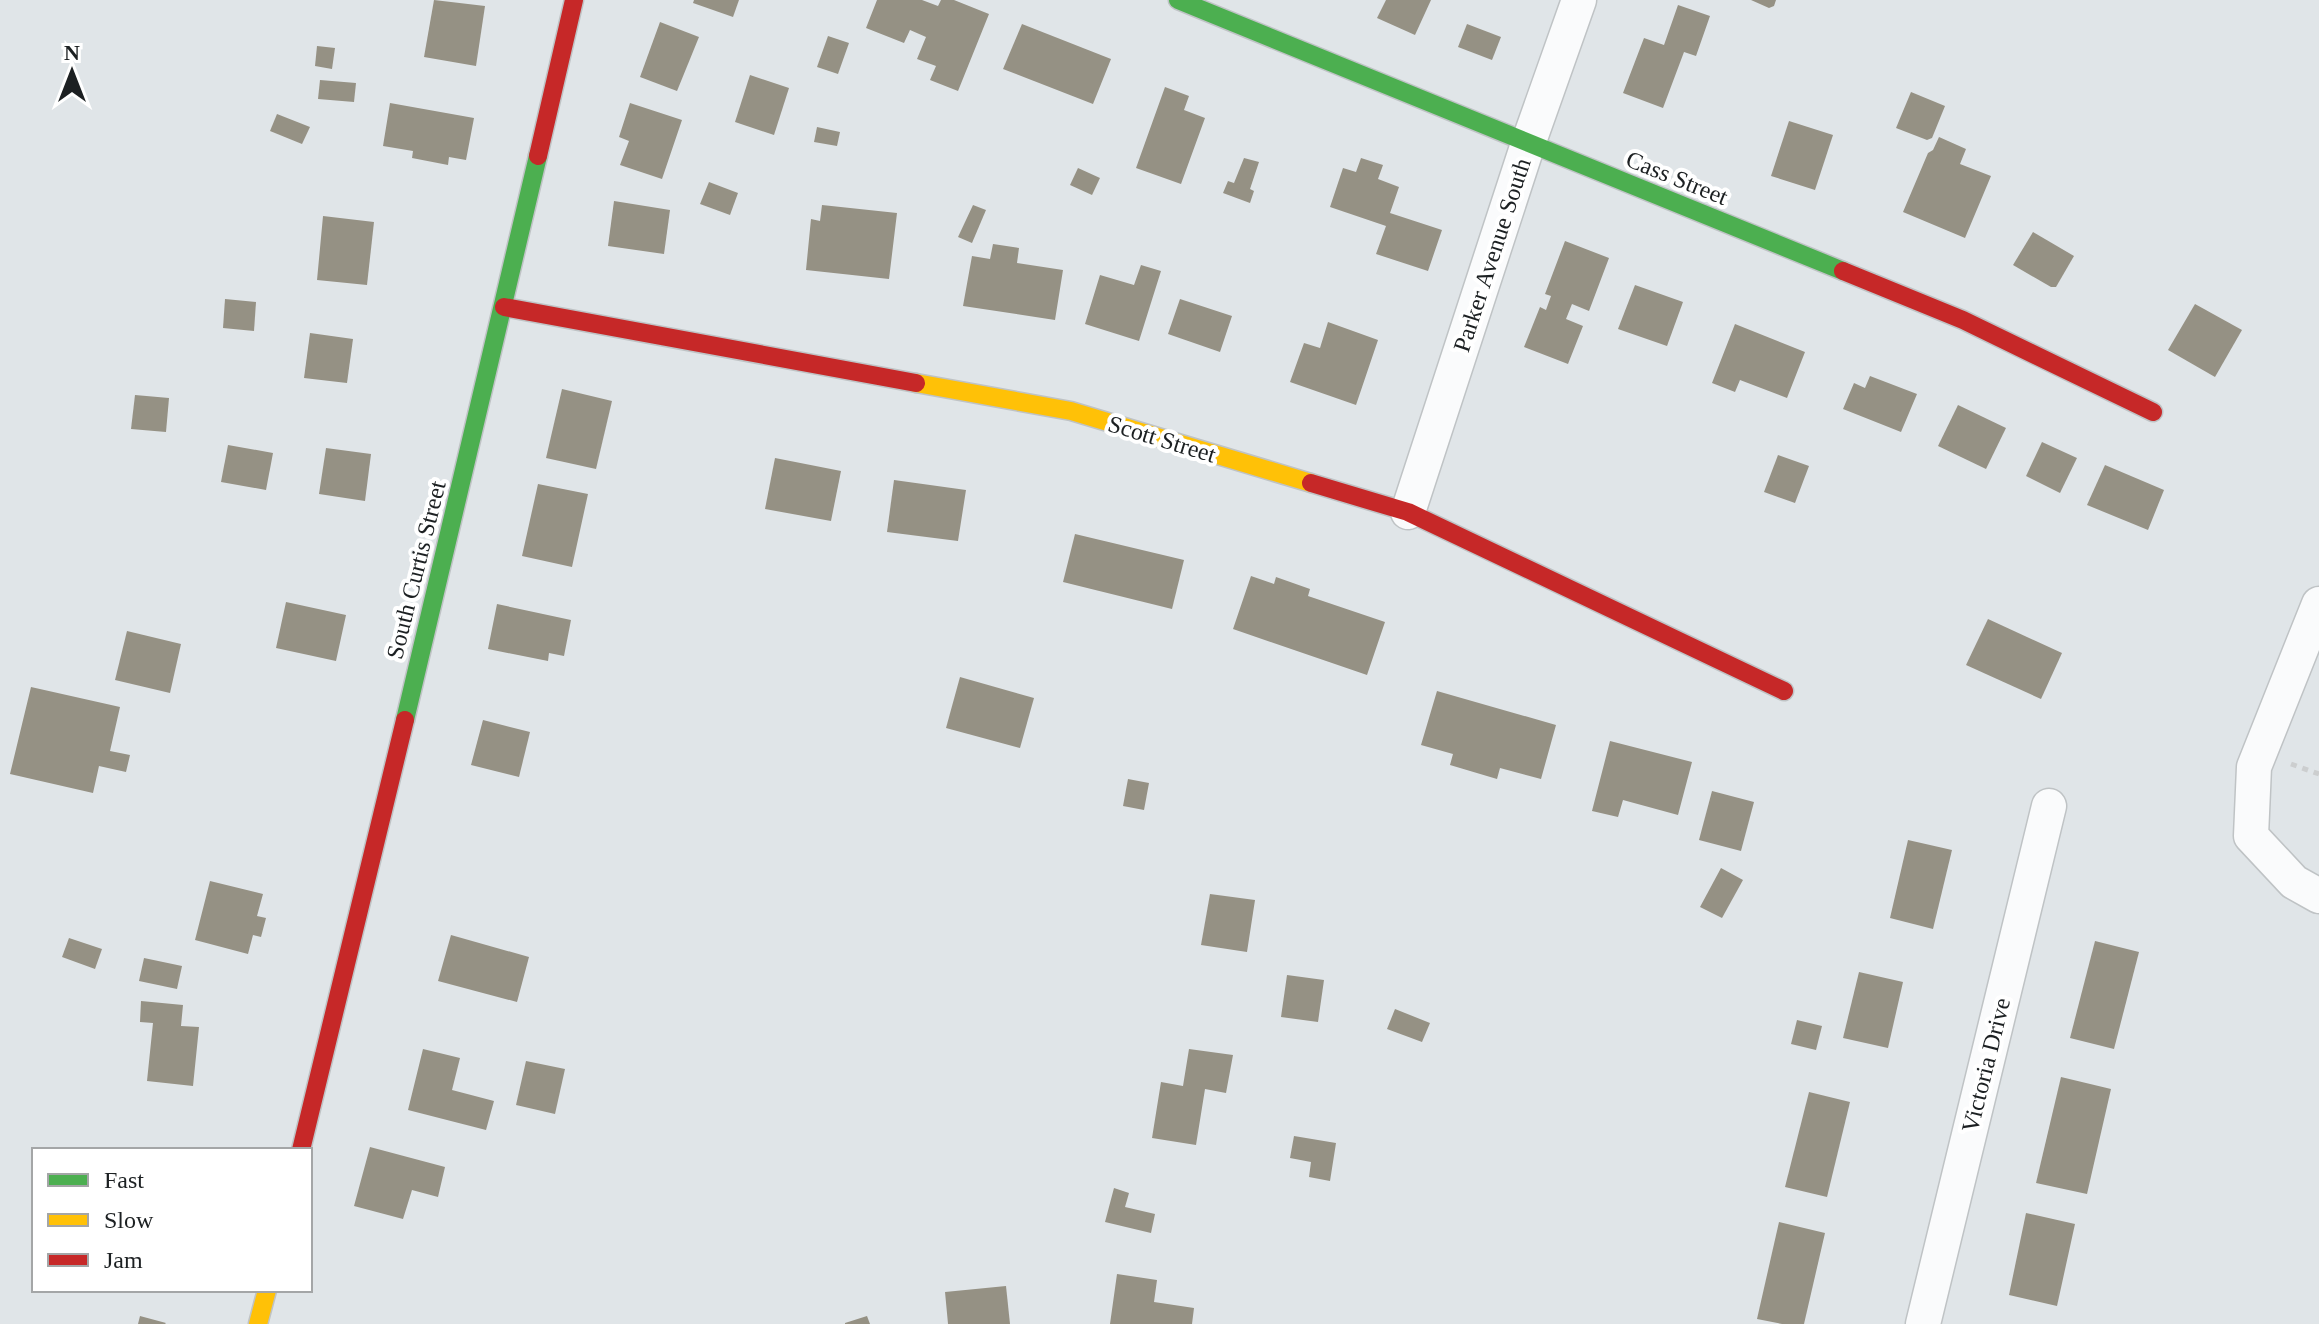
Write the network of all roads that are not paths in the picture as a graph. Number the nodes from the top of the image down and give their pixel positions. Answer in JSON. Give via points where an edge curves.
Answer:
{"nodes":[{"id":1,"x":574,"y":0,"type":"edge"},
{"id":2,"x":1178,"y":0,"type":"edge"},
{"id":3,"x":1579,"y":0,"type":"edge"},
{"id":4,"x":1528,"y":144,"type":"junction"},
{"id":5,"x":504,"y":307,"type":"junction"},
{"id":6,"x":2153,"y":412,"type":"dead end"},
{"id":7,"x":1408,"y":512,"type":"junction"},
{"id":8,"x":2319,"y":604,"type":"edge"},
{"id":9,"x":1784,"y":691,"type":"dead end"},
{"id":10,"x":2049,"y":806,"type":"dead end"},
{"id":11,"x":2319,"y":896,"type":"edge"},
{"id":12,"x":301,"y":1148,"type":"edge"},
{"id":13,"x":266,"y":1292,"type":"edge"},
{"id":14,"x":258,"y":1324,"type":"edge"},
{"id":15,"x":1923,"y":1324,"type":"edge"}],
"edges":[{"from":1,"to":5,"type":"street","name":"South Curtis Street"},
{"from":2,"to":4,"type":"street","name":"Cass Street"},
{"from":3,"to":4,"type":"street","name":"Parker Avenue South"},
{"from":4,"to":6,"type":"street","name":"Cass Street","via":[[1963,320]]},
{"from":4,"to":7,"type":"street","name":"Parker Avenue South"},
{"from":5,"to":7,"type":"street","name":"Scott Street","via":[[1071,411]]},
{"from":5,"to":12,"type":"street","name":"South Curtis Street"},
{"from":7,"to":9,"type":"street","name":"Scott Street"},
{"from":8,"to":11,"type":"street","via":[[2254,767],[2251,836],[2294,882]]},
{"from":10,"to":15,"type":"street","name":"Victoria Drive"},
{"from":13,"to":14,"type":"street"}]}
